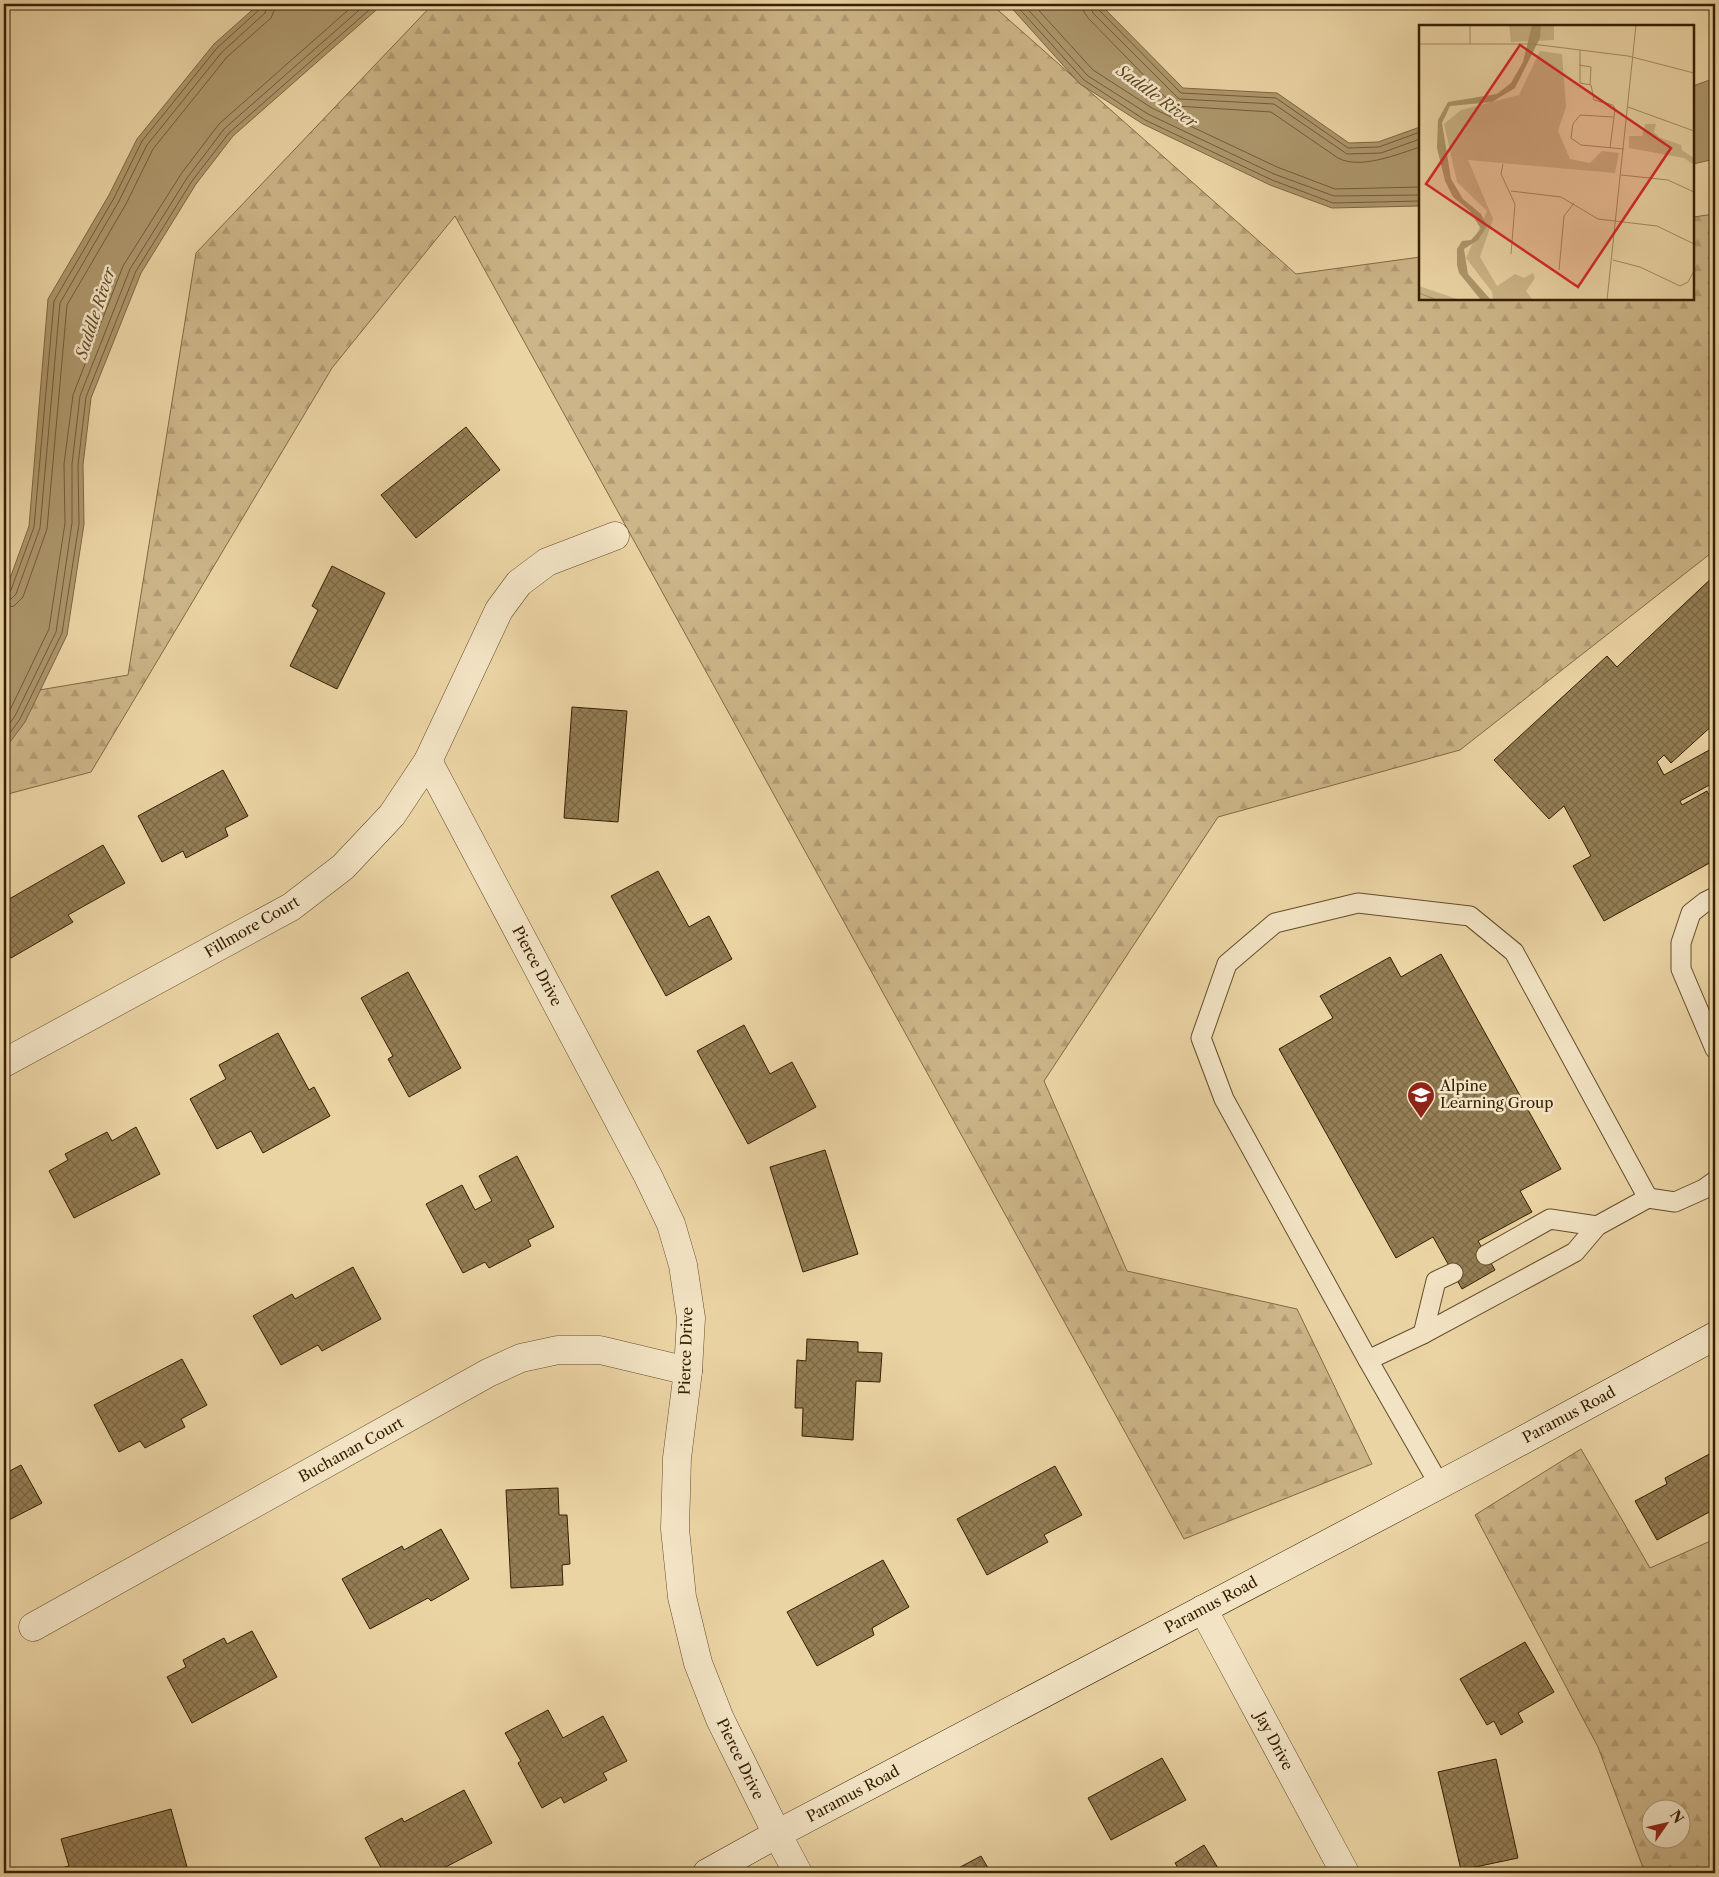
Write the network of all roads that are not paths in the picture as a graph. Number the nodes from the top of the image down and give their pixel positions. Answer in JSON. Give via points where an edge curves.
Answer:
{"nodes":[{"id":1,"x":615,"y":536,"type":"dead end"},
{"id":2,"x":428,"y":761,"type":"junction"},
{"id":3,"x":1715,"y":897,"type":"edge"},
{"id":4,"x":1715,"y":1049,"type":"edge"},
{"id":5,"x":4,"y":1063,"type":"edge"},
{"id":6,"x":1715,"y":1181,"type":"edge"},
{"id":7,"x":1648,"y":1198,"type":"junction"},
{"id":8,"x":1597,"y":1226,"type":"junction"},
{"id":9,"x":1486,"y":1255,"type":"dead end"},
{"id":10,"x":1453,"y":1273,"type":"dead end"},
{"id":11,"x":1423,"y":1334,"type":"junction"},
{"id":12,"x":1715,"y":1336,"type":"edge"},
{"id":13,"x":1368,"y":1360,"type":"junction"},
{"id":14,"x":688,"y":1371,"type":"junction"},
{"id":15,"x":1439,"y":1484,"type":"junction"},
{"id":16,"x":1203,"y":1609,"type":"junction"},
{"id":17,"x":33,"y":1628,"type":"dead end"},
{"id":18,"x":777,"y":1834,"type":"junction"},
{"id":19,"x":707,"y":1873,"type":"edge"},
{"id":20,"x":798,"y":1873,"type":"edge"},
{"id":21,"x":1345,"y":1873,"type":"edge"}],
"edges":[{"from":1,"to":2,"type":"street","name":"Fillmore Court","via":[[547,562],[519,583],[499,610]]},
{"from":2,"to":5,"type":"street","name":"Fillmore Court","via":[[392,815],[342,868],[291,907]]},
{"from":2,"to":14,"type":"street","name":"Pierce Drive","via":[[671,1224],[683,1265],[691,1318]]},
{"from":3,"to":4,"type":"lane","via":[[1692,913],[1681,943],[1681,969]]},
{"from":6,"to":7,"type":"lane","via":[[1674,1202]]},
{"from":7,"to":8,"type":"lane"},
{"from":7,"to":13,"type":"lane","via":[[1514,952],[1470,916],[1358,903],[1275,923],[1227,964],[1201,1038],[1224,1099]]},
{"from":8,"to":9,"type":"lane","via":[[1550,1219]]},
{"from":8,"to":11,"type":"lane","via":[[1575,1252]]},
{"from":10,"to":11,"type":"lane","via":[[1436,1281]]},
{"from":11,"to":13,"type":"lane"},
{"from":12,"to":15,"type":"street","name":"Paramus Road"},
{"from":13,"to":15,"type":"lane"},
{"from":14,"to":17,"type":"street","name":"Buchanan Court","via":[[600,1350],[558,1350],[521,1358],[471,1382]]},
{"from":14,"to":18,"type":"street","name":"Pierce Drive","via":[[677,1458],[675,1529],[682,1597],[698,1663],[720,1719]]},
{"from":15,"to":16,"type":"street","name":"Paramus Road"},
{"from":16,"to":18,"type":"street","name":"Paramus Road"},
{"from":16,"to":21,"type":"street","name":"Jay Drive"},
{"from":18,"to":19,"type":"street","name":"Paramus Road"},
{"from":18,"to":20,"type":"street","name":"Pierce Drive"}]}
